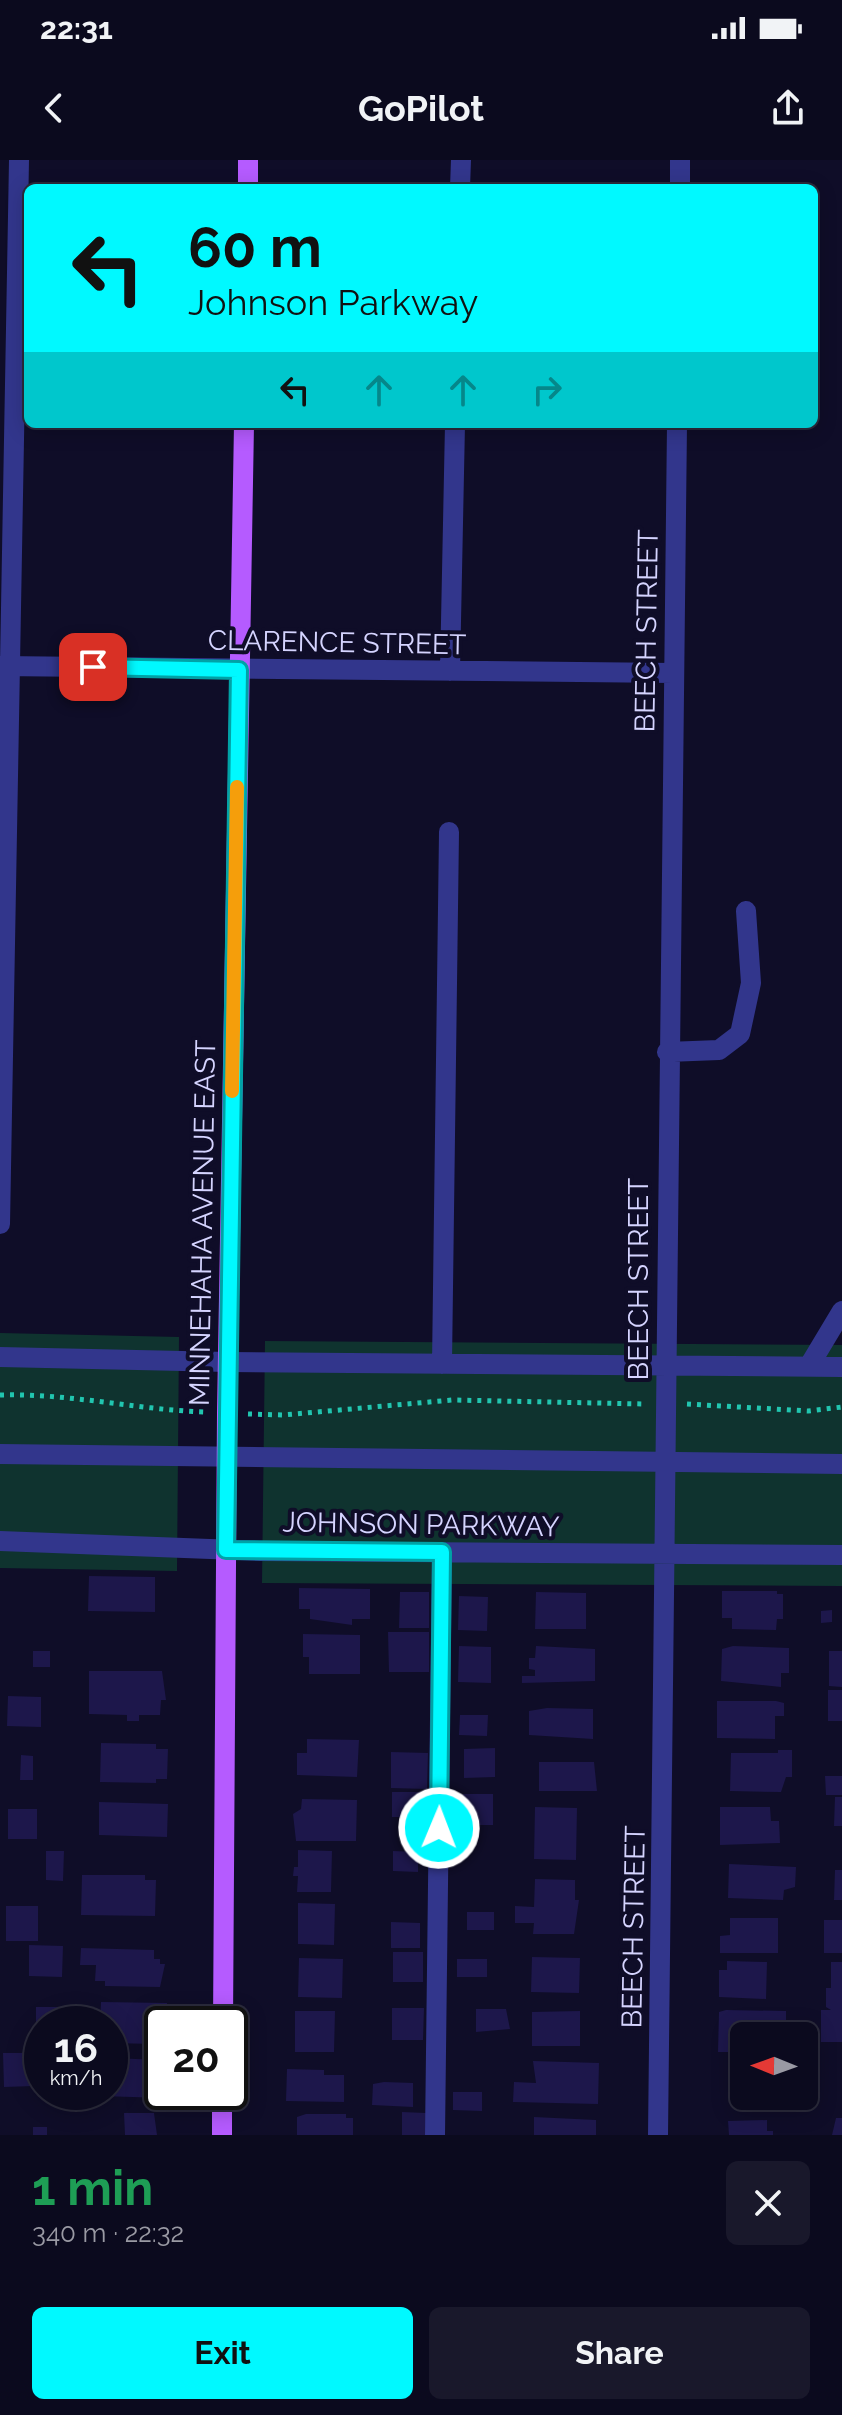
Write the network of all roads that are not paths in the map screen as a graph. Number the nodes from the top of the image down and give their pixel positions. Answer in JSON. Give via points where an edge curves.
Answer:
{"nodes":[{"id":1,"x":19,"y":160,"type":"edge"},
{"id":2,"x":248,"y":160,"type":"edge"},
{"id":3,"x":461,"y":160,"type":"edge"},
{"id":4,"x":680,"y":160,"type":"edge"},
{"id":5,"x":248,"y":184,"type":"edge"},
{"id":6,"x":460,"y":184,"type":"edge"},
{"id":7,"x":680,"y":184,"type":"edge"},
{"id":8,"x":244,"y":428,"type":"edge"},
{"id":9,"x":455,"y":428,"type":"edge"},
{"id":10,"x":677,"y":428,"type":"edge"},
{"id":11,"x":5,"y":666,"type":"edge"},
{"id":12,"x":239,"y":670,"type":"junction"},
{"id":13,"x":450,"y":671,"type":"junction"},
{"id":14,"x":673,"y":673,"type":"junction"},
{"id":15,"x":449,"y":832,"type":"dead end"},
{"id":16,"x":746,"y":911,"type":"dead end"},
{"id":17,"x":667,"y":1052,"type":"junction"},
{"id":18,"x":0,"y":1224,"type":"edge"},
{"id":19,"x":842,"y":1311,"type":"edge"},
{"id":20,"x":0,"y":1357,"type":"edge"},
{"id":21,"x":228,"y":1362,"type":"junction"},
{"id":22,"x":442,"y":1364,"type":"junction"},
{"id":23,"x":667,"y":1365,"type":"junction"},
{"id":24,"x":809,"y":1366,"type":"junction"},
{"id":25,"x":842,"y":1367,"type":"edge"},
{"id":26,"x":0,"y":1454,"type":"edge"},
{"id":27,"x":227,"y":1459,"type":"junction"},
{"id":28,"x":666,"y":1461,"type":"junction"},
{"id":29,"x":842,"y":1464,"type":"edge"},
{"id":30,"x":0,"y":1541,"type":"edge"},
{"id":31,"x":226,"y":1550,"type":"junction"},
{"id":32,"x":442,"y":1552,"type":"junction"},
{"id":33,"x":842,"y":1555,"type":"edge"},
{"id":34,"x":666,"y":1556,"type":"junction"},
{"id":35,"x":223,"y":2006,"type":"edge"},
{"id":36,"x":222,"y":2110,"type":"edge"},
{"id":37,"x":222,"y":2135,"type":"edge"},
{"id":38,"x":435,"y":2135,"type":"edge"},
{"id":39,"x":658,"y":2135,"type":"edge"}],
"edges":[{"from":1,"to":11,"type":"street"},
{"from":2,"to":5,"type":"main road"},
{"from":3,"to":6,"type":"street"},
{"from":4,"to":7,"type":"street"},
{"from":8,"to":12,"type":"main road","name":"MINNEHAHA AVENUE EAST"},
{"from":9,"to":13,"type":"street"},
{"from":10,"to":14,"type":"street","name":"BEECH STREET"},
{"from":11,"to":12,"type":"street","name":"CLARENCE STREET"},
{"from":11,"to":18,"type":"street"},
{"from":12,"to":13,"type":"street","name":"CLARENCE STREET"},
{"from":12,"to":21,"type":"main road","name":"MINNEHAHA AVENUE EAST"},
{"from":13,"to":14,"type":"street","name":"CLARENCE STREET"},
{"from":14,"to":17,"type":"street","name":"BEECH STREET"},
{"from":15,"to":22,"type":"street"},
{"from":16,"to":17,"type":"street","via":[[751,983],[740,1034],[719,1050]]},
{"from":17,"to":23,"type":"street","name":"BEECH STREET"},
{"from":19,"to":24,"type":"street"},
{"from":20,"to":21,"type":"street"},
{"from":21,"to":22,"type":"street"},
{"from":21,"to":27,"type":"main road","name":"MINNEHAHA AVENUE EAST"},
{"from":22,"to":23,"type":"street"},
{"from":23,"to":24,"type":"street"},
{"from":23,"to":28,"type":"street","name":"BEECH STREET"},
{"from":24,"to":25,"type":"street"},
{"from":26,"to":27,"type":"street"},
{"from":27,"to":28,"type":"street"},
{"from":27,"to":31,"type":"main road","name":"MINNEHAHA AVENUE EAST"},
{"from":28,"to":29,"type":"street"},
{"from":28,"to":34,"type":"street","name":"BEECH STREET"},
{"from":30,"to":31,"type":"street","name":"JOHNSON PARKWAY"},
{"from":31,"to":32,"type":"street","name":"JOHNSON PARKWAY"},
{"from":31,"to":35,"type":"main road","name":"MINNEHAHA AVENUE EAST"},
{"from":32,"to":34,"type":"street","name":"JOHNSON PARKWAY"},
{"from":32,"to":38,"type":"street"},
{"from":33,"to":34,"type":"street","name":"JOHNSON PARKWAY"},
{"from":34,"to":39,"type":"street","name":"BEECH STREET"},
{"from":36,"to":37,"type":"main road"}]}
